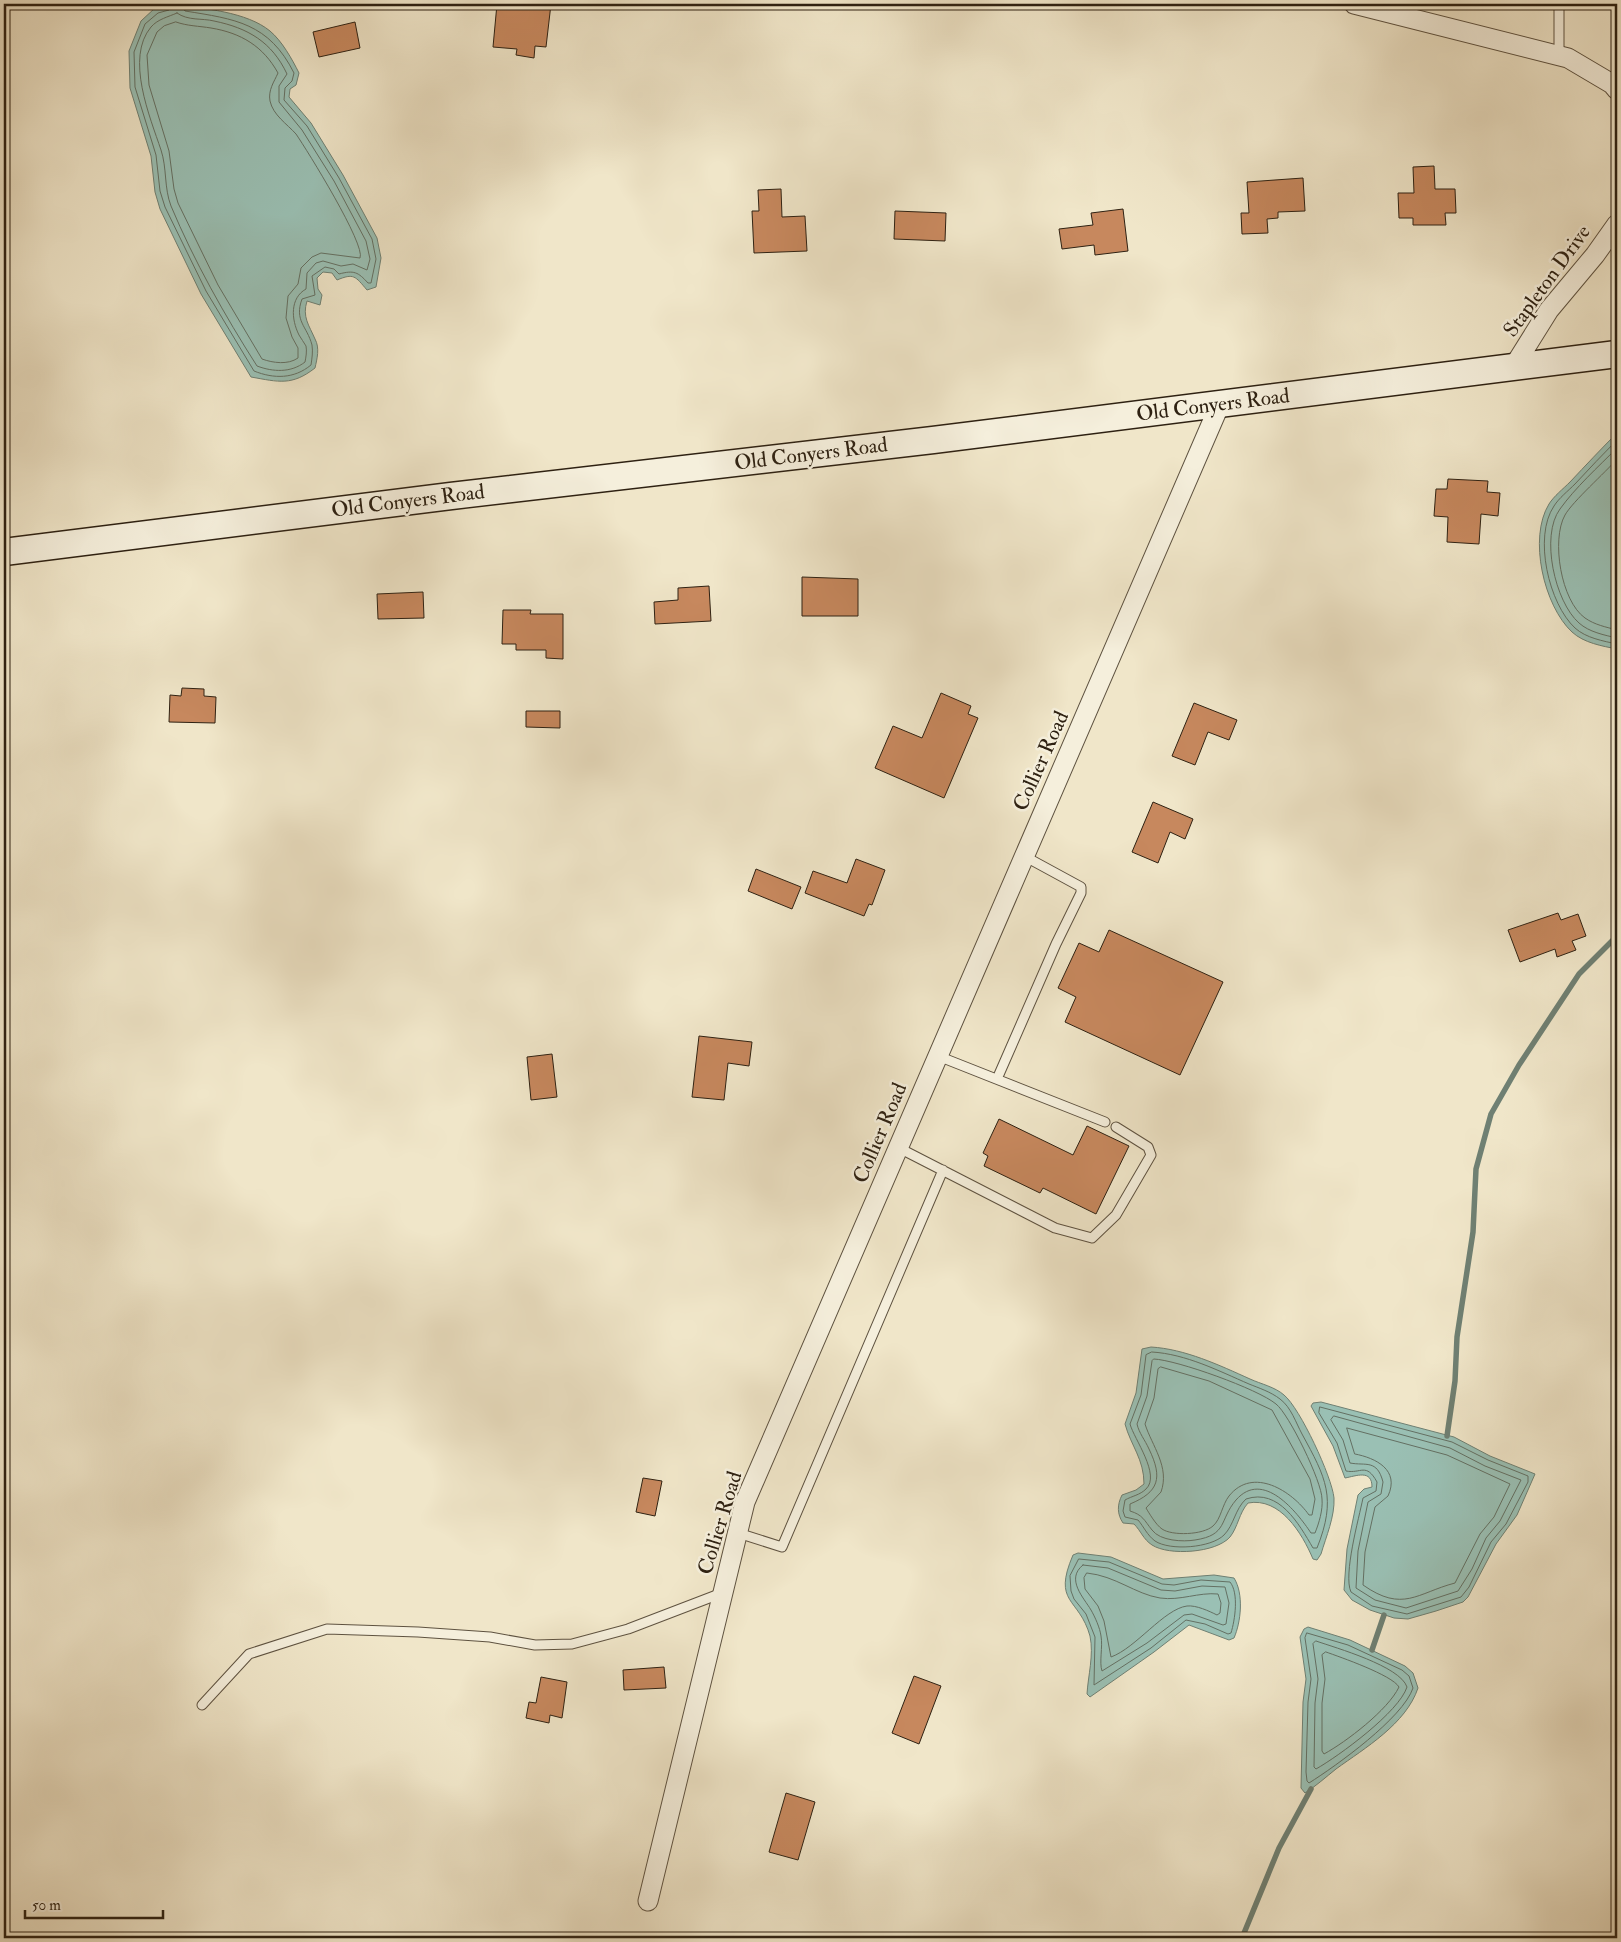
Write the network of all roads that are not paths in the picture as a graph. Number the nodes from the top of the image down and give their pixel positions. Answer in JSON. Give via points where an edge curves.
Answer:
{"nodes":[{"id":1,"x":1354,"y":4,"type":"edge"},
{"id":2,"x":1559,"y":4,"type":"edge"},
{"id":3,"x":1558,"y":56,"type":"junction"},
{"id":4,"x":1617,"y":90,"type":"edge"},
{"id":5,"x":1617,"y":224,"type":"edge"},
{"id":6,"x":1617,"y":354,"type":"edge"},
{"id":7,"x":1514,"y":366,"type":"junction"},
{"id":8,"x":1220,"y":404,"type":"junction"},
{"id":9,"x":4,"y":552,"type":"edge"},
{"id":10,"x":1024,"y":856,"type":"junction"},
{"id":11,"x":938,"y":1056,"type":"junction"},
{"id":12,"x":997,"y":1080,"type":"junction"},
{"id":13,"x":1105,"y":1122,"type":"dead end"},
{"id":14,"x":1116,"y":1127,"type":"dead end"},
{"id":15,"x":898,"y":1148,"type":"junction"},
{"id":16,"x":943,"y":1170,"type":"junction"},
{"id":17,"x":738,"y":1532,"type":"junction"},
{"id":18,"x":722,"y":1593,"type":"junction"},
{"id":19,"x":202,"y":1705,"type":"dead end"},
{"id":20,"x":648,"y":1901,"type":"dead end"}],
"edges":[{"from":1,"to":3,"type":"street"},
{"from":2,"to":3,"type":"lane"},
{"from":3,"to":4,"type":"street","via":[[1568,58]]},
{"from":5,"to":7,"type":"street","name":"Stapleton Drive","via":[[1549,310]]},
{"from":6,"to":7,"type":"street","name":"Old Conyers Road"},
{"from":7,"to":8,"type":"street","name":"Old Conyers Road"},
{"from":8,"to":9,"type":"street","name":"Old Conyers Road"},
{"from":8,"to":10,"type":"street","name":"Collier Road"},
{"from":10,"to":11,"type":"street","name":"Collier Road"},
{"from":10,"to":12,"type":"lane","via":[[1081,887],[1081,893]]},
{"from":11,"to":12,"type":"lane"},
{"from":11,"to":15,"type":"street","name":"Collier Road"},
{"from":12,"to":13,"type":"lane"},
{"from":14,"to":16,"type":"lane","via":[[1148,1147],[1151,1155],[1116,1215],[1092,1238],[1055,1228]]},
{"from":15,"to":16,"type":"lane"},
{"from":15,"to":17,"type":"street","name":"Collier Road","via":[[745,1502]]},
{"from":16,"to":17,"type":"lane","via":[[782,1547]]},
{"from":17,"to":18,"type":"street","name":"Collier Road"},
{"from":18,"to":19,"type":"lane","via":[[628,1629],[572,1644],[535,1645],[481,1636],[327,1629],[248,1654]]},
{"from":18,"to":20,"type":"street","name":"Collier Road"}]}
